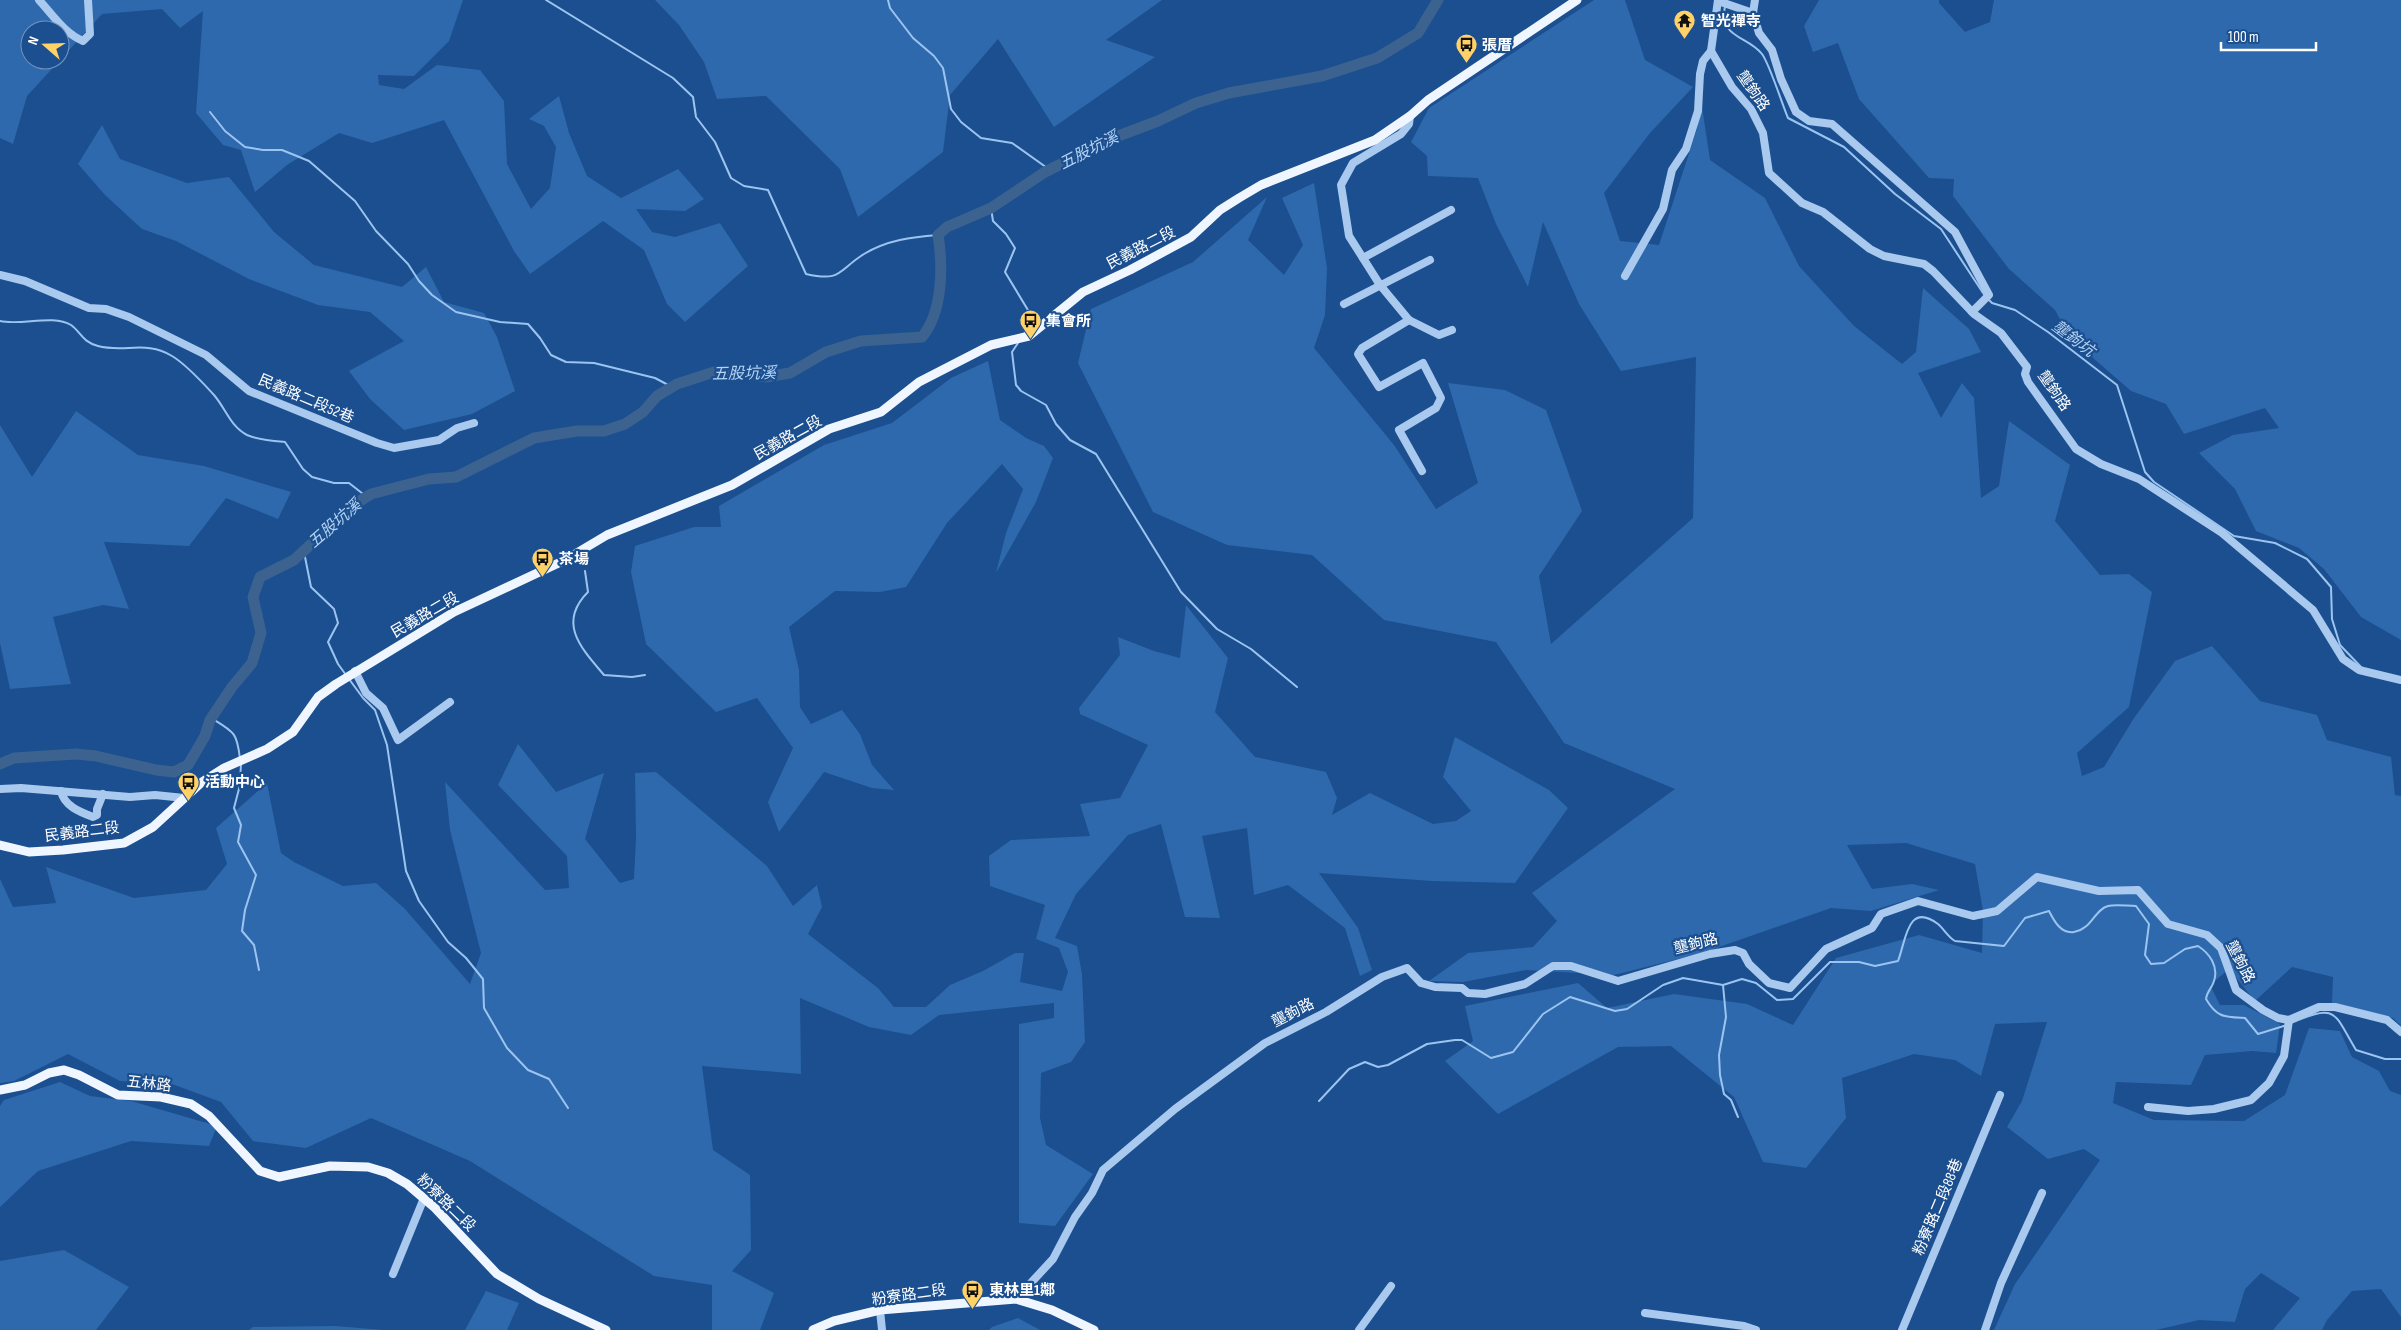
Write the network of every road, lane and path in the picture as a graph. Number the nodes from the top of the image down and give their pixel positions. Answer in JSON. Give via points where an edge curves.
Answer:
{"nodes":[{"id":1,"x":39,"y":0,"type":"edge"},
{"id":2,"x":88,"y":0,"type":"edge"},
{"id":3,"x":1576,"y":0,"type":"edge"},
{"id":4,"x":1755,"y":0,"type":"edge"},
{"id":5,"x":1722,"y":2,"type":"edge"},
{"id":6,"x":1754,"y":13,"type":"junction"},
{"id":7,"x":1711,"y":51,"type":"junction"},
{"id":8,"x":1410,"y":116,"type":"junction"},
{"id":9,"x":1452,"y":210,"type":"dead end"},
{"id":10,"x":1363,"y":258,"type":"junction"},
{"id":11,"x":1430,"y":260,"type":"dead end"},
{"id":12,"x":0,"y":275,"type":"edge"},
{"id":13,"x":1625,"y":276,"type":"dead end"},
{"id":14,"x":1380,"y":285,"type":"junction"},
{"id":15,"x":1344,"y":304,"type":"dead end"},
{"id":16,"x":1972,"y":312,"type":"junction"},
{"id":17,"x":1409,"y":320,"type":"junction"},
{"id":18,"x":1452,"y":330,"type":"dead end"},
{"id":19,"x":474,"y":423,"type":"dead end"},
{"id":20,"x":1422,"y":471,"type":"dead end"},
{"id":21,"x":350,"y":675,"type":"junction"},
{"id":22,"x":2401,"y":680,"type":"edge"},
{"id":23,"x":450,"y":702,"type":"dead end"},
{"id":24,"x":0,"y":789,"type":"edge"},
{"id":25,"x":61,"y":791,"type":"junction"},
{"id":26,"x":103,"y":794,"type":"junction"},
{"id":27,"x":184,"y":798,"type":"junction"},
{"id":28,"x":0,"y":845,"type":"edge"},
{"id":29,"x":2288,"y":1020,"type":"junction"},
{"id":30,"x":2401,"y":1032,"type":"edge"},
{"id":31,"x":0,"y":1090,"type":"edge"},
{"id":32,"x":2000,"y":1095,"type":"dead end"},
{"id":33,"x":2148,"y":1107,"type":"dead end"},
{"id":34,"x":248,"y":1161,"type":"joint"},
{"id":35,"x":2042,"y":1193,"type":"dead end"},
{"id":36,"x":424,"y":1198,"type":"junction"},
{"id":37,"x":393,"y":1274,"type":"dead end"},
{"id":38,"x":1391,"y":1286,"type":"dead end"},
{"id":39,"x":1016,"y":1299,"type":"junction"},
{"id":40,"x":880,"y":1310,"type":"junction"},
{"id":41,"x":1645,"y":1313,"type":"dead end"},
{"id":42,"x":606,"y":1330,"type":"edge"},
{"id":43,"x":813,"y":1330,"type":"edge"},
{"id":44,"x":882,"y":1330,"type":"edge"},
{"id":45,"x":1094,"y":1330,"type":"edge"},
{"id":46,"x":1359,"y":1330,"type":"edge"},
{"id":47,"x":1756,"y":1330,"type":"edge"},
{"id":48,"x":1902,"y":1330,"type":"edge"},
{"id":49,"x":1984,"y":1330,"type":"edge"}],
"edges":[{"from":1,"to":2,"type":"street","via":[[67,30],[83,41],[90,34]]},
{"from":3,"to":8,"type":"main road","name":"民義路二段","via":[[1428,100]]},
{"from":4,"to":6,"type":"street"},
{"from":5,"to":6,"type":"street"},
{"from":5,"to":7,"type":"street"},
{"from":6,"to":16,"type":"street","via":[[1759,33],[1772,50],[1796,112],[1809,121],[1832,124],[1955,232],[1989,295]]},
{"from":7,"to":13,"type":"street","via":[[1703,61],[1698,111],[1686,149],[1672,170],[1663,209]]},
{"from":7,"to":16,"type":"street","name":"壟鉤路","via":[[1732,87],[1751,109],[1763,133],[1769,174],[1802,203],[1823,212],[1870,249],[1884,256],[1924,264]]},
{"from":8,"to":10,"type":"street","via":[[1409,124],[1401,134],[1353,163],[1341,185],[1349,236]]},
{"from":8,"to":21,"type":"main road","name":"民義路二段","via":[[1375,140],[1261,185],[1220,210],[1192,237],[1082,292],[1029,336],[991,345],[919,382],[880,412],[829,429],[732,485],[607,535],[565,560],[454,612]]},
{"from":9,"to":10,"type":"street"},
{"from":10,"to":14,"type":"street"},
{"from":11,"to":14,"type":"street"},
{"from":12,"to":19,"type":"street","name":"民義路二段52巷","via":[[25,281],[89,308],[106,308],[129,317],[206,355],[249,391],[377,443],[394,448],[439,440],[457,428]]},
{"from":14,"to":15,"type":"street"},
{"from":14,"to":17,"type":"street"},
{"from":16,"to":22,"type":"street","name":"壟鉤路","via":[[2001,333],[2017,353],[2027,367],[2028,382],[2076,449],[2101,464],[2138,479],[2222,533],[2313,610],[2343,659],[2359,670]]},
{"from":17,"to":18,"type":"street","via":[[1439,334]]},
{"from":17,"to":20,"type":"street","via":[[1362,348],[1358,354],[1379,387],[1424,363],[1441,398],[1436,408],[1399,430]]},
{"from":21,"to":23,"type":"street","via":[[383,708],[398,740]]},
{"from":21,"to":27,"type":"main road","name":"民義路二段","via":[[318,697],[293,732],[202,782]]},
{"from":24,"to":25,"type":"street"},
{"from":25,"to":26,"type":"street"},
{"from":25,"to":26,"type":"street","via":[[63,800],[93,817],[97,815]]},
{"from":26,"to":27,"type":"street"},
{"from":27,"to":28,"type":"main road","name":"民義路二段","via":[[153,827],[124,842],[29,852]]},
{"from":29,"to":30,"type":"street","via":[[2320,1007],[2335,1007],[2386,1020]]},
{"from":29,"to":33,"type":"street","via":[[2284,1056],[2270,1083],[2251,1100],[2214,1109]]},
{"from":29,"to":39,"type":"street","name":"壟鉤路","via":[[2262,1010],[2236,990],[2221,948],[2207,935],[2168,924],[2138,890],[2099,891],[2037,877],[1997,911],[1974,916],[1918,901],[1882,914],[1872,928],[1826,949],[1790,988],[1769,983],[1742,953],[1735,950],[1710,954],[1618,981],[1571,966],[1553,966],[1524,984],[1485,994],[1421,983],[1407,968],[1382,977],[1326,1012],[1265,1043],[1175,1109],[1103,1170],[1053,1259]]},
{"from":31,"to":34,"type":"main road","name":"五林路","via":[[25,1085],[48,1073],[64,1070],[118,1094],[161,1097],[191,1104],[209,1116]]},
{"from":32,"to":48,"type":"street","name":"粉寮路二段88巷"},
{"from":34,"to":36,"type":"main road","name":"粉寮路二段","via":[[260,1172],[279,1176],[330,1166],[368,1167],[388,1173]]},
{"from":35,"to":49,"type":"street","via":[[2001,1283]]},
{"from":36,"to":37,"type":"street"},
{"from":36,"to":42,"type":"main road","name":"粉寮路二段","via":[[497,1274],[539,1299]]},
{"from":38,"to":46,"type":"street"},
{"from":39,"to":40,"type":"main road","name":"粉寮路二段"},
{"from":39,"to":45,"type":"main road","name":"粉寮路二段","via":[[1052,1310]]},
{"from":40,"to":43,"type":"main road","name":"粉寮路二段","via":[[834,1321]]},
{"from":40,"to":44,"type":"street"},
{"from":41,"to":47,"type":"street"}]}
